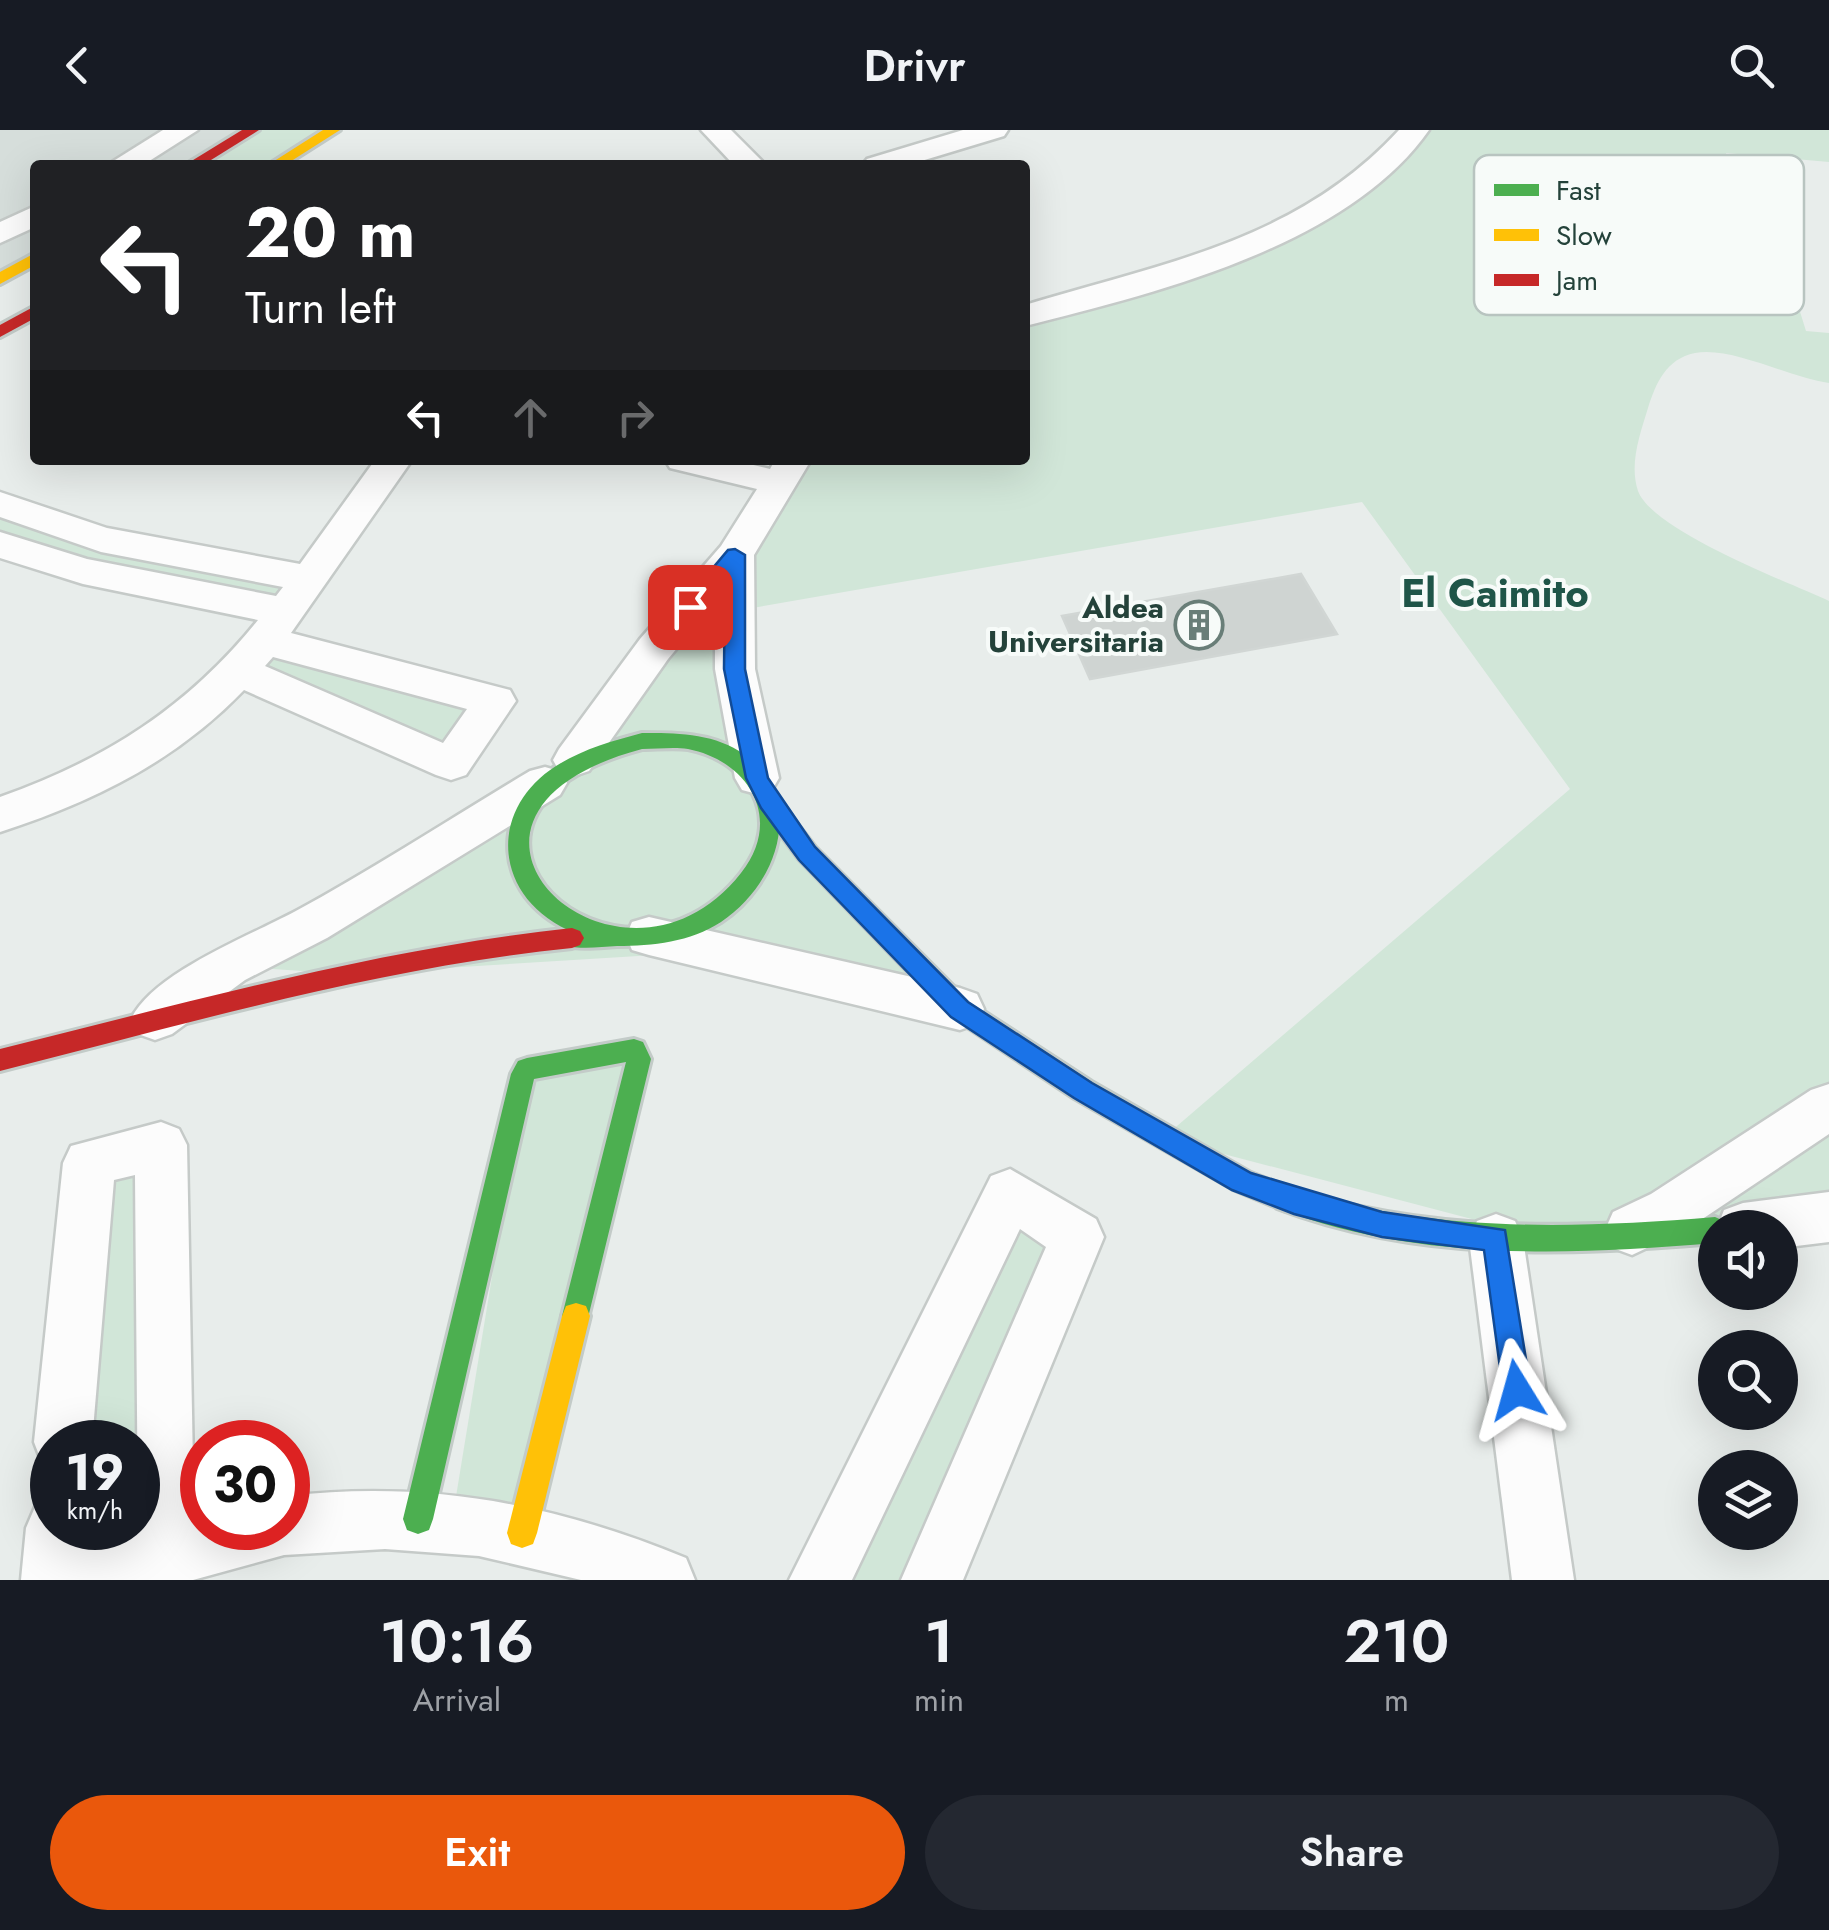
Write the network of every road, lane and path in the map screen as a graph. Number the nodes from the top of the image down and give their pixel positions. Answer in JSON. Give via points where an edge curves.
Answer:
{"nodes":[{"id":1,"x":184,"y":130,"type":"edge"},
{"id":2,"x":252,"y":130,"type":"edge"},
{"id":3,"x":332,"y":130,"type":"edge"},
{"id":4,"x":716,"y":130,"type":"edge"},
{"id":5,"x":994,"y":130,"type":"edge"},
{"id":6,"x":1415,"y":130,"type":"edge"},
{"id":7,"x":131,"y":160,"type":"edge"},
{"id":8,"x":201,"y":160,"type":"edge"},
{"id":9,"x":283,"y":160,"type":"edge"},
{"id":10,"x":746,"y":160,"type":"edge"},
{"id":11,"x":894,"y":160,"type":"edge"},
{"id":12,"x":30,"y":217,"type":"edge"},
{"id":13,"x":0,"y":234,"type":"edge"},
{"id":14,"x":30,"y":261,"type":"edge"},
{"id":15,"x":0,"y":278,"type":"edge"},
{"id":16,"x":30,"y":314,"type":"edge"},
{"id":17,"x":1030,"y":315,"type":"edge"},
{"id":18,"x":0,"y":332,"type":"edge"},
{"id":19,"x":390,"y":465,"type":"edge"},
{"id":20,"x":729,"y":465,"type":"edge"},
{"id":21,"x":785,"y":471,"type":"edge"},
{"id":22,"x":0,"y":504,"type":"edge"},
{"id":23,"x":0,"y":545,"type":"edge"},
{"id":24,"x":735,"y":555,"type":"junction"},
{"id":25,"x":273,"y":625,"type":"junction"},
{"id":26,"x":560,"y":771,"type":"junction"},
{"id":27,"x":764,"y":793,"type":"junction"},
{"id":28,"x":0,"y":814,"type":"edge"},
{"id":29,"x":628,"y":936,"type":"junction"},
{"id":30,"x":960,"y":1009,"type":"junction"},
{"id":31,"x":155,"y":1020,"type":"junction"},
{"id":32,"x":0,"y":1060,"type":"edge"},
{"id":33,"x":1829,"y":1106,"type":"edge"},
{"id":34,"x":1829,"y":1217,"type":"edge"},
{"id":35,"x":1798,"y":1221,"type":"edge"},
{"id":36,"x":1698,"y":1232,"type":"edge"},
{"id":37,"x":1496,"y":1239,"type":"junction"},
{"id":38,"x":1613,"y":1239,"type":"junction"},
{"id":39,"x":65,"y":1420,"type":"edge"},
{"id":40,"x":418,"y":1519,"type":"junction"},
{"id":41,"x":310,"y":1523,"type":"edge"},
{"id":42,"x":522,"y":1532,"type":"junction"},
{"id":43,"x":54,"y":1550,"type":"edge"},
{"id":44,"x":188,"y":1550,"type":"edge"},
{"id":45,"x":164,"y":1556,"type":"junction"},
{"id":46,"x":52,"y":1580,"type":"edge"},
{"id":47,"x":76,"y":1580,"type":"edge"},
{"id":48,"x":664,"y":1580,"type":"edge"},
{"id":49,"x":820,"y":1580,"type":"edge"},
{"id":50,"x":932,"y":1580,"type":"edge"},
{"id":51,"x":1544,"y":1580,"type":"edge"}],
"edges":[{"from":1,"to":7,"type":"street"},
{"from":2,"to":8,"type":"street"},
{"from":3,"to":9,"type":"street"},
{"from":4,"to":10,"type":"street"},
{"from":5,"to":11,"type":"street"},
{"from":6,"to":17,"type":"street","via":[[1354,188],[1279,231],[1201,265]]},
{"from":12,"to":13,"type":"street"},
{"from":14,"to":15,"type":"street"},
{"from":16,"to":18,"type":"street"},
{"from":19,"to":25,"type":"street"},
{"from":20,"to":21,"type":"street"},
{"from":21,"to":24,"type":"street"},
{"from":22,"to":25,"type":"street","via":[[101,539]]},
{"from":23,"to":25,"type":"street"},
{"from":24,"to":26,"type":"street"},
{"from":24,"to":27,"type":"street","via":[[735,669]]},
{"from":25,"to":25,"type":"street","via":[[451,764],[495,701]]},
{"from":25,"to":28,"type":"street","via":[[162,740],[115,769]]},
{"from":26,"to":27,"type":"street","via":[[611,745],[653,738],[694,742],[729,755]]},
{"from":26,"to":29,"type":"street","via":[[524,811],[515,843],[520,874],[538,902],[568,924]]},
{"from":26,"to":31,"type":"street","via":[[311,924],[228,966]]},
{"from":27,"to":29,"type":"street","via":[[773,841],[759,875],[692,926]]},
{"from":27,"to":30,"type":"street","via":[[807,853]]},
{"from":29,"to":30,"type":"street"},
{"from":29,"to":31,"type":"street","via":[[456,952]]},
{"from":30,"to":37,"type":"street","via":[[1083,1090],[1242,1181],[1357,1219]]},
{"from":31,"to":32,"type":"street"},
{"from":33,"to":38,"type":"street","via":[[1670,1211]]},
{"from":34,"to":35,"type":"street"},
{"from":36,"to":38,"type":"street"},
{"from":37,"to":38,"type":"street"},
{"from":37,"to":51,"type":"street"},
{"from":39,"to":45,"type":"street","via":[[89,1162],[161,1144]]},
{"from":40,"to":41,"type":"street"},
{"from":40,"to":42,"type":"street"},
{"from":40,"to":42,"type":"street","via":[[523,1074],[634,1050],[639,1059]]},
{"from":42,"to":48,"type":"street"},
{"from":43,"to":46,"type":"street"},
{"from":44,"to":45,"type":"street"},
{"from":45,"to":47,"type":"street"},
{"from":49,"to":50,"type":"street","via":[[1010,1193],[1077,1237]]}]}
